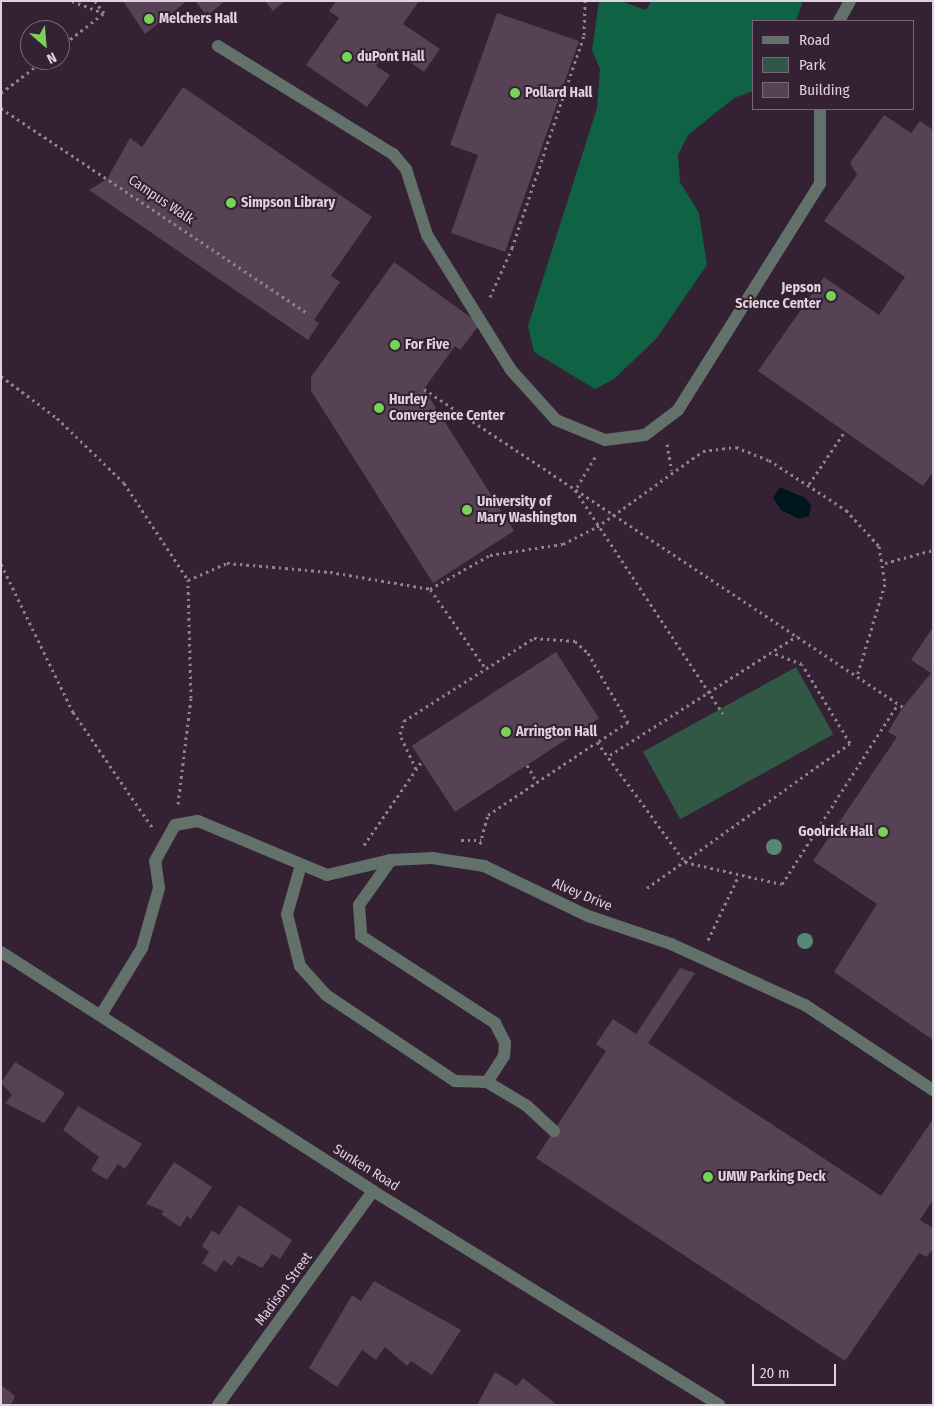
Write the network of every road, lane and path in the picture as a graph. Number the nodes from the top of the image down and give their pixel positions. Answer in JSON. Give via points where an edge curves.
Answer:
{"nodes":[{"id":1,"x":72,"y":1,"type":"edge"},
{"id":2,"x":95,"y":1,"type":"edge"},
{"id":3,"x":585,"y":1,"type":"edge"},
{"id":4,"x":850,"y":1,"type":"edge"},
{"id":5,"x":104,"y":13,"type":"junction"},
{"id":6,"x":840,"y":20,"type":"edge"},
{"id":7,"x":70,"y":39,"type":"edge"},
{"id":8,"x":218,"y":46,"type":"dead end"},
{"id":9,"x":31,"y":70,"type":"edge"},
{"id":10,"x":1,"y":93,"type":"edge"},
{"id":11,"x":1,"y":108,"type":"edge"},
{"id":12,"x":820,"y":110,"type":"edge"},
{"id":13,"x":307,"y":313,"type":"dead end"},
{"id":14,"x":478,"y":317,"type":"junction"},
{"id":15,"x":1,"y":376,"type":"edge"},
{"id":16,"x":424,"y":389,"type":"dead end"},
{"id":17,"x":663,"y":426,"type":"junction"},
{"id":18,"x":845,"y":431,"type":"dead end"},
{"id":19,"x":605,"y":440,"type":"junction"},
{"id":20,"x":672,"y":470,"type":"junction"},
{"id":21,"x":809,"y":484,"type":"junction"},
{"id":22,"x":575,"y":490,"type":"junction"},
{"id":23,"x":616,"y":513,"type":"junction"},
{"id":24,"x":597,"y":527,"type":"junction"},
{"id":25,"x":933,"y":550,"type":"edge"},
{"id":26,"x":1,"y":564,"type":"edge"},
{"id":27,"x":885,"y":564,"type":"junction"},
{"id":28,"x":188,"y":580,"type":"junction"},
{"id":29,"x":430,"y":589,"type":"junction"},
{"id":30,"x":797,"y":636,"type":"junction"},
{"id":31,"x":771,"y":652,"type":"junction"},
{"id":32,"x":484,"y":666,"type":"junction"},
{"id":33,"x":857,"y":676,"type":"junction"},
{"id":34,"x":710,"y":693,"type":"junction"},
{"id":35,"x":898,"y":704,"type":"junction"},
{"id":36,"x":903,"y":707,"type":"dead end"},
{"id":37,"x":723,"y":714,"type":"dead end"},
{"id":38,"x":597,"y":742,"type":"junction"},
{"id":39,"x":610,"y":756,"type":"junction"},
{"id":40,"x":422,"y":761,"type":"dead end"},
{"id":41,"x":527,"y":765,"type":"dead end"},
{"id":42,"x":416,"y":769,"type":"junction"},
{"id":43,"x":537,"y":782,"type":"junction"},
{"id":44,"x":175,"y":825,"type":"junction"},
{"id":45,"x":391,"y":860,"type":"junction"},
{"id":46,"x":685,"y":862,"type":"junction"},
{"id":47,"x":474,"y":864,"type":"junction"},
{"id":48,"x":301,"y":865,"type":"junction"},
{"id":49,"x":344,"y":874,"type":"junction"},
{"id":50,"x":738,"y":877,"type":"junction"},
{"id":51,"x":647,"y":888,"type":"dead end"},
{"id":52,"x":1,"y":952,"type":"edge"},
{"id":53,"x":700,"y":958,"type":"junction"},
{"id":54,"x":101,"y":1016,"type":"junction"},
{"id":55,"x":487,"y":1082,"type":"junction"},
{"id":56,"x":933,"y":1090,"type":"edge"},
{"id":57,"x":554,"y":1131,"type":"dead end"},
{"id":58,"x":374,"y":1191,"type":"junction"},
{"id":59,"x":218,"y":1405,"type":"edge"},
{"id":60,"x":719,"y":1405,"type":"edge"}],
"edges":[{"from":1,"to":5,"type":"path"},
{"from":2,"to":5,"type":"path"},
{"from":3,"to":14,"type":"path","via":[[584,35],[512,248]]},
{"from":4,"to":6,"type":"street"},
{"from":5,"to":7,"type":"path"},
{"from":8,"to":14,"type":"street","via":[[393,154],[406,169],[428,235]]},
{"from":9,"to":10,"type":"path"},
{"from":11,"to":13,"type":"path","name":"Campus Walk"},
{"from":12,"to":17,"type":"street","via":[[820,184],[678,410]]},
{"from":14,"to":19,"type":"street","via":[[533,399],[556,420]]},
{"from":15,"to":28,"type":"path","via":[[56,418],[124,483]]},
{"from":16,"to":22,"type":"path"},
{"from":17,"to":19,"type":"street","via":[[629,439]]},
{"from":17,"to":20,"type":"path"},
{"from":18,"to":21,"type":"path"},
{"from":19,"to":22,"type":"path"},
{"from":20,"to":21,"type":"path","via":[[703,451],[736,447]]},
{"from":20,"to":23,"type":"path"},
{"from":21,"to":27,"type":"path","via":[[867,530]]},
{"from":22,"to":23,"type":"path"},
{"from":22,"to":24,"type":"path"},
{"from":23,"to":24,"type":"path"},
{"from":23,"to":30,"type":"path"},
{"from":24,"to":29,"type":"path","via":[[563,544],[490,555]]},
{"from":24,"to":34,"type":"path"},
{"from":25,"to":27,"type":"path"},
{"from":26,"to":44,"type":"path","via":[[73,712],[151,827]]},
{"from":27,"to":33,"type":"path","via":[[885,584]]},
{"from":28,"to":29,"type":"path","via":[[227,563],[330,572]]},
{"from":28,"to":44,"type":"path","via":[[192,698]]},
{"from":29,"to":32,"type":"path"},
{"from":30,"to":31,"type":"path"},
{"from":30,"to":33,"type":"path"},
{"from":31,"to":34,"type":"path"},
{"from":31,"to":46,"type":"path","via":[[802,664],[850,743]]},
{"from":32,"to":38,"type":"path","via":[[534,638],[575,641],[588,653],[628,722]]},
{"from":32,"to":42,"type":"path","via":[[404,721],[400,734]]},
{"from":33,"to":35,"type":"path"},
{"from":34,"to":37,"type":"path"},
{"from":34,"to":39,"type":"path"},
{"from":35,"to":36,"type":"path"},
{"from":35,"to":50,"type":"path","via":[[788,880],[782,884]]},
{"from":38,"to":39,"type":"path"},
{"from":38,"to":43,"type":"path"},
{"from":39,"to":46,"type":"path"},
{"from":40,"to":42,"type":"path"},
{"from":41,"to":43,"type":"path"},
{"from":42,"to":49,"type":"path"},
{"from":43,"to":47,"type":"path","via":[[488,816]]},
{"from":44,"to":48,"type":"street","name":"Alvey Drive","via":[[198,821],[236,833]]},
{"from":44,"to":54,"type":"street","via":[[155,861],[160,888],[142,948]]},
{"from":45,"to":47,"type":"street","name":"Alvey Drive","via":[[432,858]]},
{"from":45,"to":49,"type":"street","name":"Alvey Drive"},
{"from":45,"to":55,"type":"street","via":[[358,905],[361,936],[495,1023],[505,1043],[504,1056]]},
{"from":46,"to":50,"type":"path"},
{"from":46,"to":51,"type":"path"},
{"from":47,"to":53,"type":"street","name":"Alvey Drive","via":[[514,877],[588,916]]},
{"from":48,"to":49,"type":"street","name":"Alvey Drive","via":[[328,875]]},
{"from":48,"to":55,"type":"street","via":[[287,914],[300,966],[326,996],[455,1081]]},
{"from":50,"to":53,"type":"path"},
{"from":52,"to":54,"type":"street","name":"Sunken Road"},
{"from":53,"to":56,"type":"street","name":"Alvey Drive","via":[[847,1030]]},
{"from":54,"to":58,"type":"street","name":"Sunken Road"},
{"from":55,"to":57,"type":"street","via":[[527,1106]]},
{"from":58,"to":59,"type":"street","name":"Madison Street"},
{"from":58,"to":60,"type":"street","name":"Sunken Road"}]}
